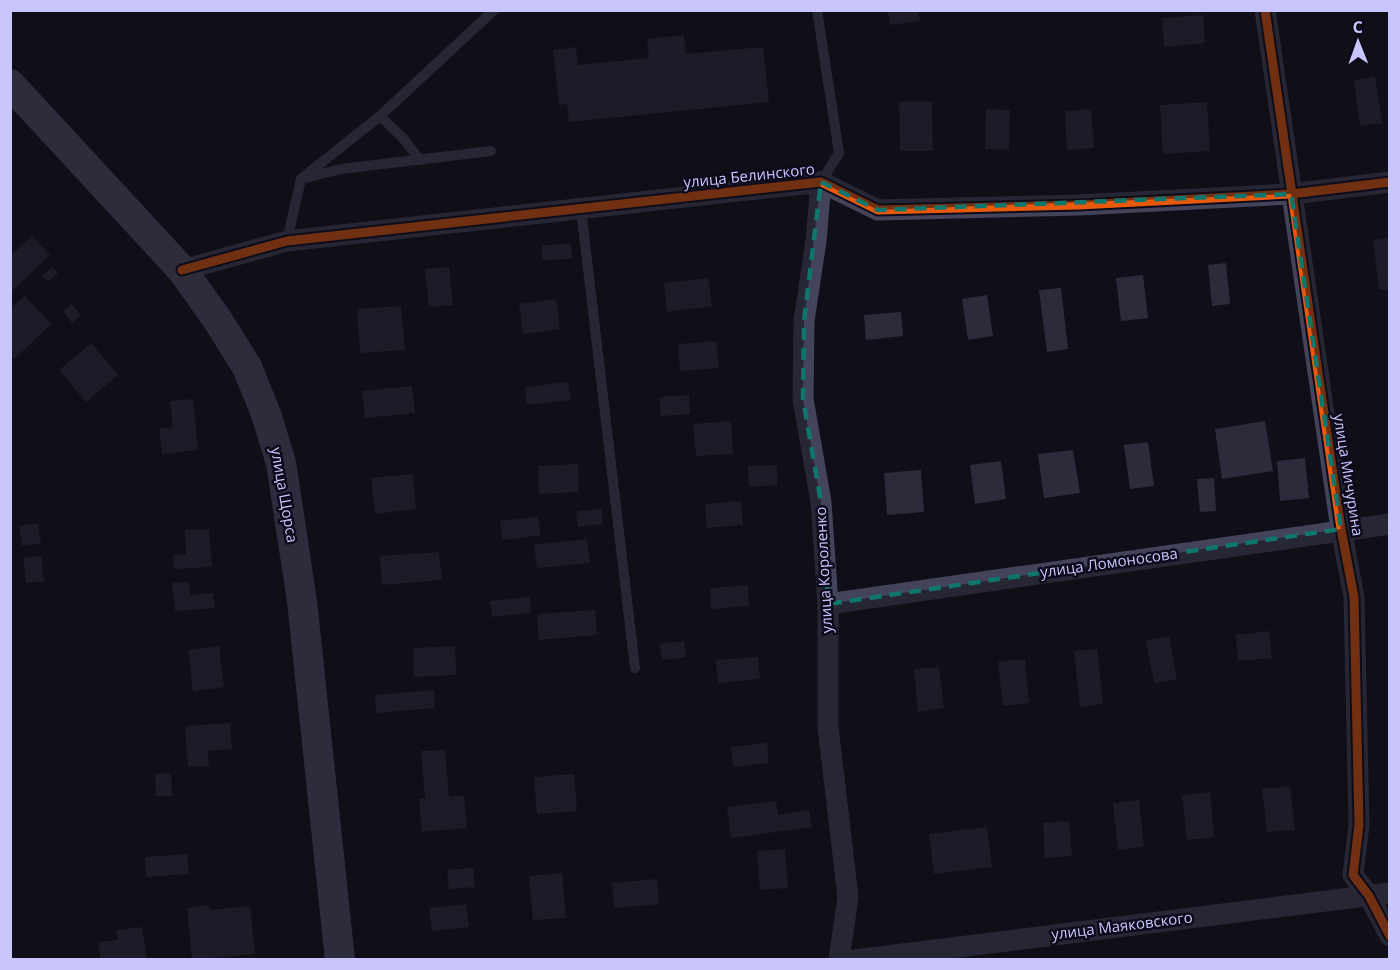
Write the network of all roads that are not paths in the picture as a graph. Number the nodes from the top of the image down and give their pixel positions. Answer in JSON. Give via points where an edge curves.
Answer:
{"nodes":[{"id":1,"x":494,"y":10,"type":"edge"},
{"id":2,"x":817,"y":10,"type":"edge"},
{"id":3,"x":1265,"y":10,"type":"edge"},
{"id":4,"x":10,"y":84,"type":"edge"},
{"id":5,"x":380,"y":116,"type":"junction"},
{"id":6,"x":492,"y":151,"type":"dead end"},
{"id":7,"x":420,"y":160,"type":"junction"},
{"id":8,"x":301,"y":179,"type":"junction"},
{"id":9,"x":821,"y":182,"type":"junction"},
{"id":10,"x":1389,"y":182,"type":"edge"},
{"id":11,"x":1291,"y":194,"type":"junction"},
{"id":12,"x":581,"y":209,"type":"junction"},
{"id":13,"x":287,"y":241,"type":"junction"},
{"id":14,"x":182,"y":270,"type":"junction"},
{"id":15,"x":1389,"y":524,"type":"edge"},
{"id":16,"x":1341,"y":529,"type":"junction"},
{"id":17,"x":828,"y":604,"type":"junction"},
{"id":18,"x":635,"y":668,"type":"dead end"},
{"id":19,"x":1379,"y":895,"type":"edge"},
{"id":20,"x":1389,"y":936,"type":"edge"},
{"id":21,"x":340,"y":960,"type":"edge"},
{"id":22,"x":839,"y":960,"type":"edge"},
{"id":23,"x":855,"y":960,"type":"edge"}],
"edges":[{"from":1,"to":5,"type":"lane"},
{"from":2,"to":9,"type":"lane","via":[[839,153]]},
{"from":3,"to":11,"type":"street","name":"улица Мичурина"},
{"from":4,"to":14,"type":"main road","name":"улица Щорса"},
{"from":5,"to":7,"type":"lane"},
{"from":5,"to":8,"type":"lane"},
{"from":6,"to":7,"type":"lane"},
{"from":7,"to":8,"type":"lane","via":[[341,169]]},
{"from":8,"to":13,"type":"lane"},
{"from":9,"to":11,"type":"street","name":"улица Белинского","via":[[878,210]]},
{"from":9,"to":12,"type":"street","name":"улица Белинского"},
{"from":9,"to":17,"type":"street","name":"улица Короленко","via":[[804,321],[803,399],[821,502]]},
{"from":10,"to":11,"type":"street","name":"улица Белинского"},
{"from":11,"to":16,"type":"street","name":"улица Мичурина"},
{"from":12,"to":13,"type":"street","name":"улица Белинского"},
{"from":12,"to":18,"type":"lane"},
{"from":13,"to":14,"type":"street","name":"улица Белинского"},
{"from":14,"to":21,"type":"main road","name":"улица Щорса","via":[[247,367],[280,463],[303,612]]},
{"from":15,"to":16,"type":"street","name":"улица Ломоносова"},
{"from":16,"to":17,"type":"street","name":"улица Ломоносова"},
{"from":16,"to":19,"type":"street","name":"улица Мичурина","via":[[1354,597],[1359,825],[1353,875]]},
{"from":17,"to":22,"type":"street","name":"улица Короленко","via":[[828,727],[848,897]]},
{"from":19,"to":20,"type":"street","name":"улица Мичурина"},
{"from":19,"to":23,"type":"street","name":"улица Маяковского"}]}
